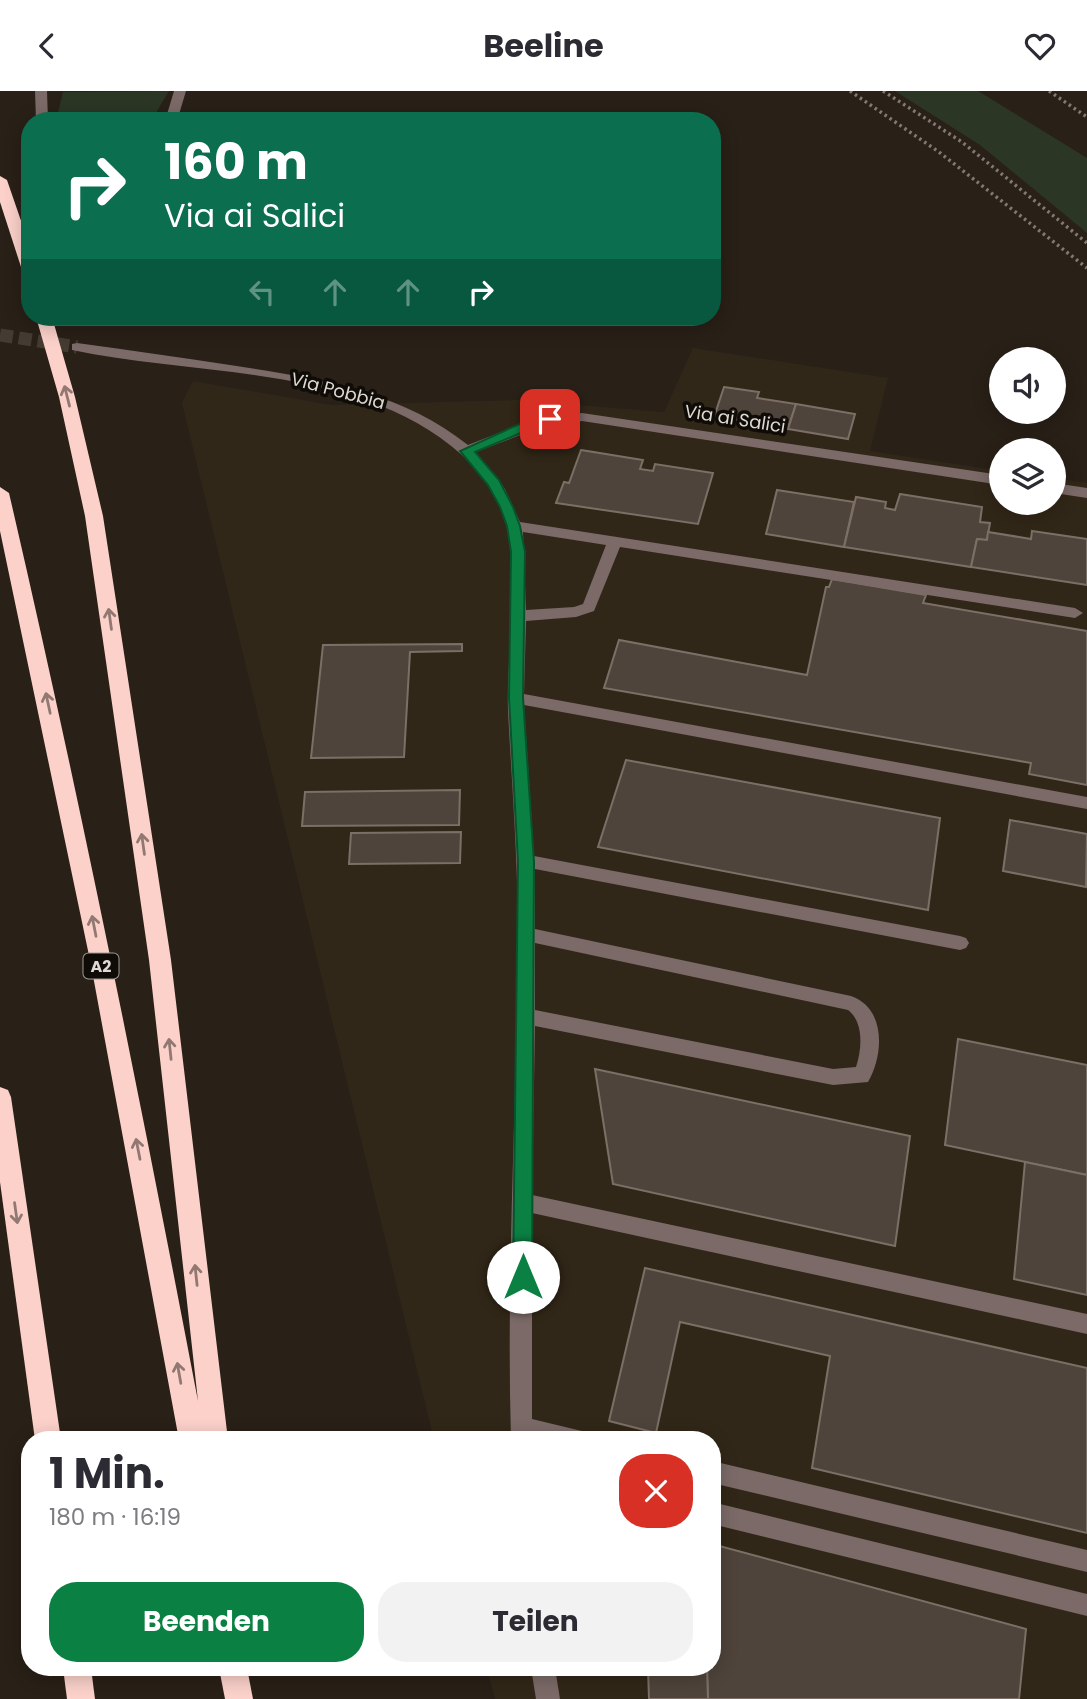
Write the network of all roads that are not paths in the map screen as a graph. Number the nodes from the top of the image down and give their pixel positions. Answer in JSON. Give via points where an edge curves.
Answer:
{"nodes":[{"id":1,"x":41,"y":91,"type":"edge"},
{"id":2,"x":180,"y":91,"type":"edge"},
{"id":3,"x":42,"y":112,"type":"edge"},
{"id":4,"x":172,"y":112,"type":"edge"},
{"id":5,"x":0,"y":180,"type":"edge"},
{"id":6,"x":21,"y":243,"type":"edge"},
{"id":7,"x":47,"y":326,"type":"edge"},
{"id":8,"x":76,"y":347,"type":"tunnel mouth"},
{"id":9,"x":467,"y":451,"type":"junction"},
{"id":10,"x":989,"y":478,"type":"edge"},
{"id":11,"x":1066,"y":490,"type":"edge"},
{"id":12,"x":0,"y":493,"type":"edge"},
{"id":13,"x":1087,"y":493,"type":"edge"},
{"id":14,"x":514,"y":526,"type":"junction"},
{"id":15,"x":615,"y":542,"type":"junction"},
{"id":16,"x":1075,"y":613,"type":"dead end"},
{"id":17,"x":517,"y":616,"type":"junction"},
{"id":18,"x":516,"y":698,"type":"junction"},
{"id":19,"x":1087,"y":803,"type":"edge"},
{"id":20,"x":526,"y":862,"type":"junction"},
{"id":21,"x":526,"y":934,"type":"junction"},
{"id":22,"x":960,"y":943,"type":"dead end"},
{"id":23,"x":525,"y":1016,"type":"junction"},
{"id":24,"x":0,"y":1097,"type":"edge"},
{"id":25,"x":523,"y":1202,"type":"junction"},
{"id":26,"x":1087,"y":1324,"type":"edge"},
{"id":27,"x":47,"y":1431,"type":"edge"},
{"id":28,"x":189,"y":1431,"type":"edge"},
{"id":29,"x":214,"y":1431,"type":"edge"},
{"id":30,"x":522,"y":1431,"type":"edge"},
{"id":31,"x":721,"y":1474,"type":"edge"},
{"id":32,"x":721,"y":1515,"type":"edge"},
{"id":33,"x":1087,"y":1561,"type":"edge"},
{"id":34,"x":1087,"y":1605,"type":"edge"},
{"id":35,"x":78,"y":1676,"type":"edge"},
{"id":36,"x":235,"y":1676,"type":"edge"},
{"id":37,"x":242,"y":1676,"type":"edge"},
{"id":38,"x":544,"y":1676,"type":"edge"},
{"id":39,"x":81,"y":1699,"type":"edge"},
{"id":40,"x":239,"y":1699,"type":"edge"},
{"id":41,"x":244,"y":1699,"type":"edge"},
{"id":42,"x":548,"y":1699,"type":"edge"}],
"edges":[{"from":1,"to":3,"type":"street"},
{"from":2,"to":4,"type":"street"},
{"from":5,"to":6,"type":"highway"},
{"from":29,"to":7,"type":"highway","one_way":true,"via":[[160,960],[96,529]]},
{"from":8,"to":9,"type":"street","name":"Via Pobbia","via":[[331,386],[409,413]]},
{"from":9,"to":10,"type":"street","name":"Via ai Salici","via":[[529,425],[582,417]]},
{"from":9,"to":14,"type":"street","name":"Via Pobbia","via":[[494,483]]},
{"from":11,"to":13,"type":"street"},
{"from":28,"to":12,"type":"highway","number":"A2","one_way":true,"via":[[87,892]]},
{"from":14,"to":15,"type":"street"},
{"from":14,"to":17,"type":"street","name":"Via Pobbia"},
{"from":15,"to":16,"type":"street"},
{"from":15,"to":17,"type":"street","via":[[589,607]]},
{"from":17,"to":18,"type":"street","name":"Via Pobbia"},
{"from":18,"to":19,"type":"street"},
{"from":18,"to":20,"type":"street","name":"Via Pobbia"},
{"from":20,"to":21,"type":"street","name":"Via Pobbia"},
{"from":20,"to":22,"type":"street"},
{"from":21,"to":23,"type":"street","name":"Via Pobbia"},
{"from":21,"to":23,"type":"street","via":[[857,1006],[867,1024],[869,1059],[861,1076],[833,1077]]},
{"from":23,"to":25,"type":"street","name":"Via Pobbia"},
{"from":24,"to":27,"type":"highway","one_way":true},
{"from":25,"to":26,"type":"street"},
{"from":25,"to":30,"type":"street","name":"Via Pobbia"},
{"from":31,"to":33,"type":"street"},
{"from":32,"to":34,"type":"street"},
{"from":35,"to":39,"type":"highway"},
{"from":36,"to":40,"type":"highway"},
{"from":37,"to":41,"type":"highway"},
{"from":38,"to":42,"type":"street"}]}
